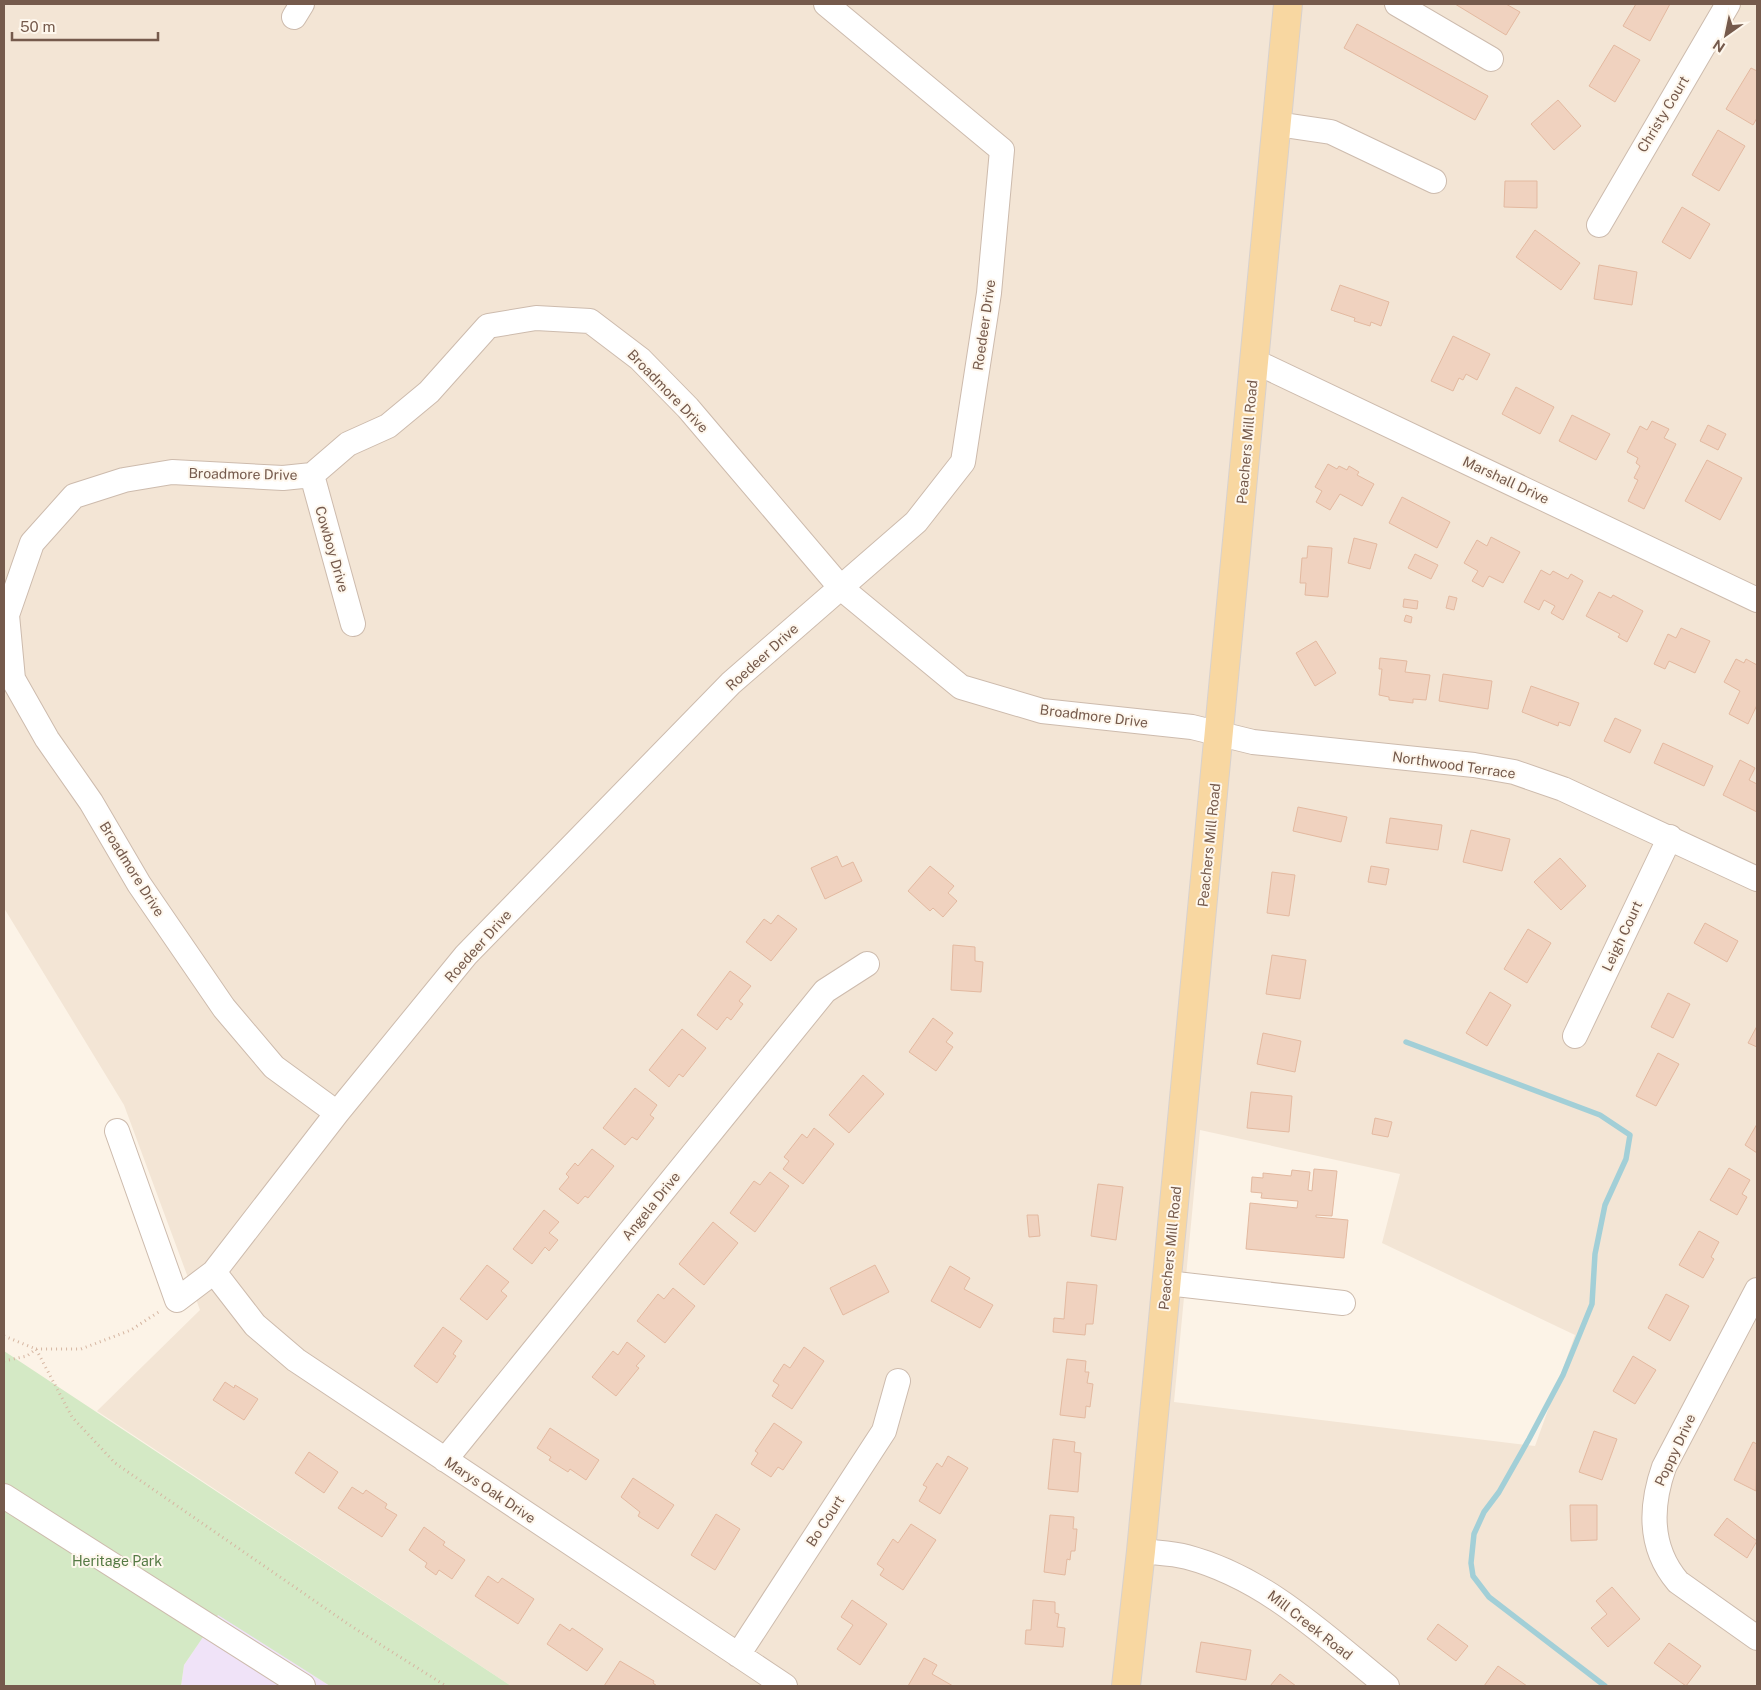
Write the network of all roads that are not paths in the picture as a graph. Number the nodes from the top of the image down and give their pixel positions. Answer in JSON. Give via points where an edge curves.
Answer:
{"nodes":[{"id":1,"x":826,"y":4,"type":"edge"},
{"id":2,"x":1288,"y":4,"type":"edge"},
{"id":3,"x":1398,"y":4,"type":"edge"},
{"id":4,"x":1728,"y":4,"type":"edge"},
{"id":5,"x":1491,"y":59,"type":"dead end"},
{"id":6,"x":1277,"y":124,"type":"junction"},
{"id":7,"x":1434,"y":181,"type":"dead end"},
{"id":8,"x":1599,"y":225,"type":"dead end"},
{"id":9,"x":1254,"y":361,"type":"junction"},
{"id":10,"x":312,"y":475,"type":"junction"},
{"id":11,"x":841,"y":588,"type":"junction"},
{"id":12,"x":1757,"y":600,"type":"edge"},
{"id":13,"x":353,"y":624,"type":"dead end"},
{"id":14,"x":1220,"y":736,"type":"junction"},
{"id":15,"x":1670,"y":837,"type":"junction"},
{"id":16,"x":1757,"y":879,"type":"edge"},
{"id":17,"x":867,"y":964,"type":"dead end"},
{"id":18,"x":1575,"y":1036,"type":"dead end"},
{"id":19,"x":337,"y":1113,"type":"junction"},
{"id":20,"x":118,"y":1131,"type":"dead end"},
{"id":21,"x":214,"y":1272,"type":"junction"},
{"id":22,"x":1167,"y":1283,"type":"junction"},
{"id":23,"x":1757,"y":1290,"type":"edge"},
{"id":24,"x":1342,"y":1303,"type":"dead end"},
{"id":25,"x":898,"y":1381,"type":"dead end"},
{"id":26,"x":445,"y":1460,"type":"junction"},
{"id":27,"x":4,"y":1496,"type":"edge"},
{"id":28,"x":1141,"y":1552,"type":"junction"},
{"id":29,"x":1757,"y":1638,"type":"edge"},
{"id":30,"x":738,"y":1655,"type":"junction"},
{"id":31,"x":303,"y":1686,"type":"edge"},
{"id":32,"x":784,"y":1686,"type":"edge"},
{"id":33,"x":1126,"y":1686,"type":"edge"},
{"id":34,"x":1386,"y":1686,"type":"edge"}],
"edges":[{"from":1,"to":11,"type":"street","name":"Roedeer Drive","via":[[1002,150],[990,294],[963,462],[916,522]]},
{"from":2,"to":6,"type":"main road","name":"Peachers Mill Road"},
{"from":3,"to":5,"type":"street"},
{"from":4,"to":8,"type":"street","name":"Christy Court"},
{"from":6,"to":7,"type":"street","via":[[1332,132]]},
{"from":6,"to":9,"type":"main road","name":"Peachers Mill Road"},
{"from":9,"to":12,"type":"street","name":"Marshall Drive"},
{"from":9,"to":14,"type":"main road","name":"Peachers Mill Road"},
{"from":10,"to":11,"type":"street","name":"Broadmore Drive","via":[[348,444],[388,426],[409,409],[429,392],[488,326],[536,318],[590,321],[640,359],[688,408]]},
{"from":10,"to":13,"type":"street","name":"Cowboy Drive"},
{"from":10,"to":19,"type":"street","name":"Broadmore Drive","via":[[283,478],[172,472],[124,480],[74,496],[32,543],[7,615],[13,680],[144,892],[224,1008],[274,1067]]},
{"from":11,"to":14,"type":"street","name":"Broadmore Drive","via":[[961,687],[1042,711],[1192,727]]},
{"from":11,"to":19,"type":"street","name":"Roedeer Drive","via":[[731,683],[466,955]]},
{"from":14,"to":15,"type":"street","name":"Northwood Terrace","via":[[1514,772],[1554,785]]},
{"from":14,"to":22,"type":"main road","name":"Peachers Mill Road"},
{"from":15,"to":16,"type":"street","name":"Northwood Terrace"},
{"from":15,"to":18,"type":"street","name":"Leigh Court"},
{"from":17,"to":26,"type":"street","name":"Angela Drive","via":[[825,991]]},
{"from":19,"to":21,"type":"street","name":"Roedeer Drive"},
{"from":20,"to":21,"type":"street","name":"Roedeer Drive","via":[[177,1300]]},
{"from":21,"to":26,"type":"street","name":"Marys Oak Drive","via":[[255,1325],[296,1360]]},
{"from":22,"to":24,"type":"street"},
{"from":22,"to":28,"type":"main road","name":"Peachers Mill Road"},
{"from":23,"to":29,"type":"street","name":"Poppy Drive","via":[[1664,1467],[1656,1492],[1654,1515],[1657,1540],[1668,1570],[1678,1582]]},
{"from":25,"to":30,"type":"street","name":"Bo Court","via":[[894,1405],[884,1431]]},
{"from":26,"to":30,"type":"street","name":"Marys Oak Drive"},
{"from":27,"to":31,"type":"street"},
{"from":28,"to":33,"type":"main road","name":"Peachers Mill Road"},
{"from":28,"to":34,"type":"street","name":"Mill Creek Road","via":[[1186,1556],[1240,1576],[1280,1600]]},
{"from":30,"to":32,"type":"street","name":"Marys Oak Drive"}]}
